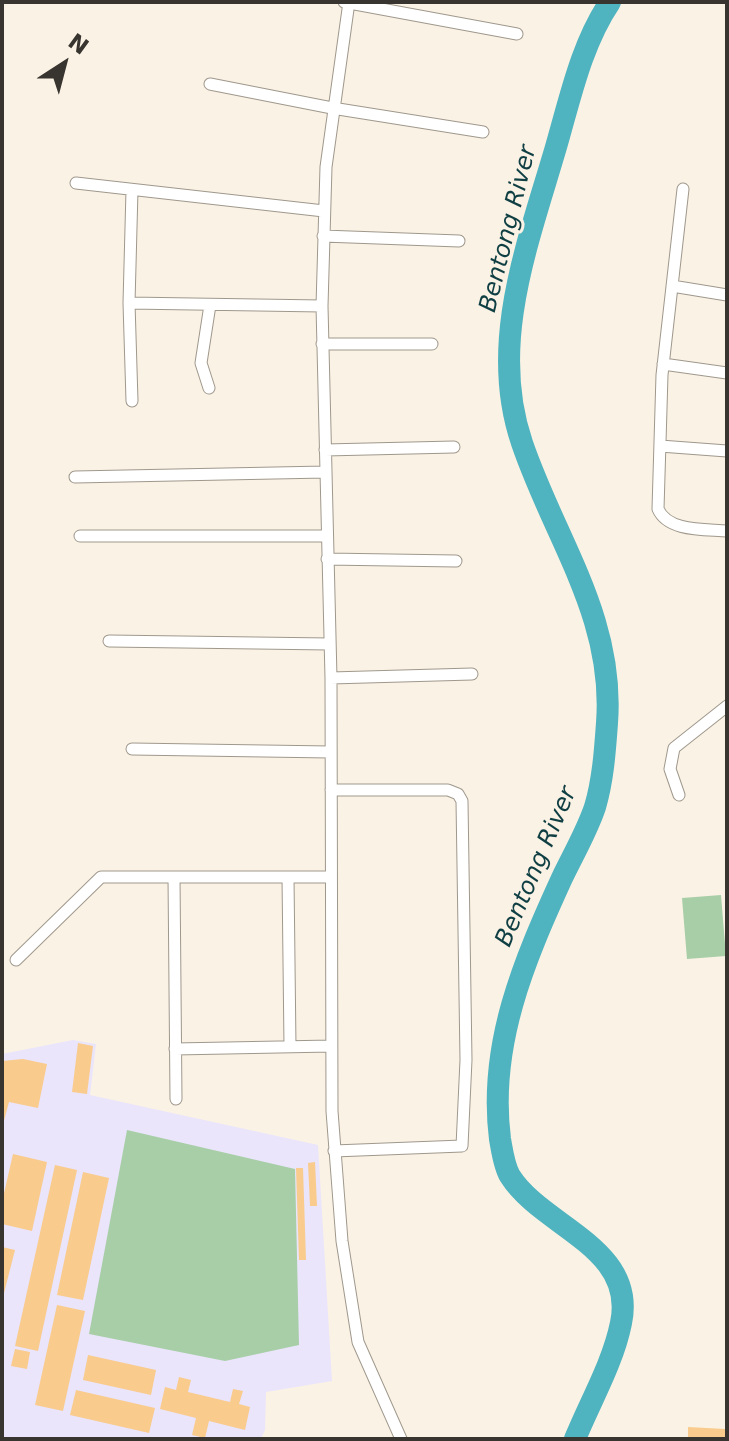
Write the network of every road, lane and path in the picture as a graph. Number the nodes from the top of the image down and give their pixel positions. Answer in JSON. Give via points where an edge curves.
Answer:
{"nodes":[{"id":1,"x":347,"y":2,"type":"edge"},
{"id":2,"x":517,"y":34,"type":"dead end"},
{"id":3,"x":210,"y":84,"type":"dead end"},
{"id":4,"x":332,"y":108,"type":"junction"},
{"id":5,"x":483,"y":132,"type":"dead end"},
{"id":6,"x":76,"y":183,"type":"dead end"},
{"id":7,"x":683,"y":189,"type":"dead end"},
{"id":8,"x":132,"y":190,"type":"junction"},
{"id":9,"x":324,"y":211,"type":"junction"},
{"id":10,"x":323,"y":236,"type":"junction"},
{"id":11,"x":459,"y":241,"type":"dead end"},
{"id":12,"x":672,"y":286,"type":"junction"},
{"id":13,"x":727,"y":295,"type":"edge"},
{"id":14,"x":129,"y":303,"type":"junction"},
{"id":15,"x":210,"y":305,"type":"junction"},
{"id":16,"x":322,"y":306,"type":"junction"},
{"id":17,"x":322,"y":344,"type":"junction"},
{"id":18,"x":432,"y":344,"type":"dead end"},
{"id":19,"x":663,"y":364,"type":"junction"},
{"id":20,"x":727,"y":373,"type":"edge"},
{"id":21,"x":209,"y":388,"type":"dead end"},
{"id":22,"x":132,"y":401,"type":"dead end"},
{"id":23,"x":660,"y":446,"type":"junction"},
{"id":24,"x":454,"y":447,"type":"dead end"},
{"id":25,"x":325,"y":450,"type":"junction"},
{"id":26,"x":727,"y":451,"type":"edge"},
{"id":27,"x":325,"y":472,"type":"junction"},
{"id":28,"x":75,"y":477,"type":"dead end"},
{"id":29,"x":727,"y":531,"type":"edge"},
{"id":30,"x":80,"y":536,"type":"dead end"},
{"id":31,"x":326,"y":536,"type":"junction"},
{"id":32,"x":327,"y":559,"type":"junction"},
{"id":33,"x":456,"y":561,"type":"dead end"},
{"id":34,"x":109,"y":641,"type":"dead end"},
{"id":35,"x":329,"y":644,"type":"junction"},
{"id":36,"x":472,"y":674,"type":"dead end"},
{"id":37,"x":331,"y":678,"type":"junction"},
{"id":38,"x":727,"y":706,"type":"edge"},
{"id":39,"x":132,"y":749,"type":"dead end"},
{"id":40,"x":330,"y":752,"type":"junction"},
{"id":41,"x":331,"y":790,"type":"junction"},
{"id":42,"x":679,"y":795,"type":"dead end"},
{"id":43,"x":174,"y":877,"type":"junction"},
{"id":44,"x":288,"y":877,"type":"junction"},
{"id":45,"x":330,"y":877,"type":"junction"},
{"id":46,"x":16,"y":960,"type":"dead end"},
{"id":47,"x":331,"y":1046,"type":"junction"},
{"id":48,"x":290,"y":1047,"type":"junction"},
{"id":49,"x":175,"y":1049,"type":"junction"},
{"id":50,"x":176,"y":1099,"type":"dead end"},
{"id":51,"x":334,"y":1151,"type":"junction"},
{"id":52,"x":401,"y":1439,"type":"edge"}],
"edges":[{"from":1,"to":2,"type":"street"},
{"from":1,"to":4,"type":"street"},
{"from":3,"to":4,"type":"street"},
{"from":4,"to":5,"type":"street"},
{"from":4,"to":9,"type":"street"},
{"from":6,"to":8,"type":"street"},
{"from":7,"to":12,"type":"street"},
{"from":8,"to":9,"type":"street"},
{"from":8,"to":14,"type":"street"},
{"from":9,"to":10,"type":"street"},
{"from":10,"to":11,"type":"street"},
{"from":10,"to":16,"type":"street"},
{"from":12,"to":13,"type":"street"},
{"from":12,"to":19,"type":"street"},
{"from":14,"to":15,"type":"street"},
{"from":14,"to":22,"type":"street"},
{"from":15,"to":16,"type":"street"},
{"from":15,"to":21,"type":"street","via":[[201,363]]},
{"from":16,"to":17,"type":"street"},
{"from":17,"to":18,"type":"street"},
{"from":17,"to":25,"type":"street"},
{"from":19,"to":20,"type":"street"},
{"from":19,"to":23,"type":"street"},
{"from":23,"to":26,"type":"street"},
{"from":23,"to":29,"type":"street","via":[[661,516],[680,526]]},
{"from":24,"to":25,"type":"street"},
{"from":25,"to":27,"type":"street"},
{"from":27,"to":28,"type":"street"},
{"from":27,"to":31,"type":"street"},
{"from":30,"to":31,"type":"street"},
{"from":31,"to":32,"type":"street"},
{"from":32,"to":33,"type":"street"},
{"from":32,"to":35,"type":"street"},
{"from":34,"to":35,"type":"street"},
{"from":35,"to":37,"type":"street"},
{"from":36,"to":37,"type":"street"},
{"from":37,"to":40,"type":"street"},
{"from":38,"to":42,"type":"street","via":[[674,748],[670,769]]},
{"from":39,"to":40,"type":"street"},
{"from":40,"to":41,"type":"street"},
{"from":41,"to":45,"type":"street"},
{"from":41,"to":51,"type":"street","via":[[458,794],[465,935],[462,1146]]},
{"from":43,"to":44,"type":"street"},
{"from":43,"to":46,"type":"street","via":[[101,877]]},
{"from":43,"to":49,"type":"street"},
{"from":44,"to":45,"type":"street"},
{"from":44,"to":48,"type":"street"},
{"from":45,"to":47,"type":"street"},
{"from":47,"to":48,"type":"street"},
{"from":47,"to":51,"type":"street"},
{"from":48,"to":49,"type":"street"},
{"from":49,"to":50,"type":"street"},
{"from":51,"to":52,"type":"street","via":[[358,1342]]}]}
